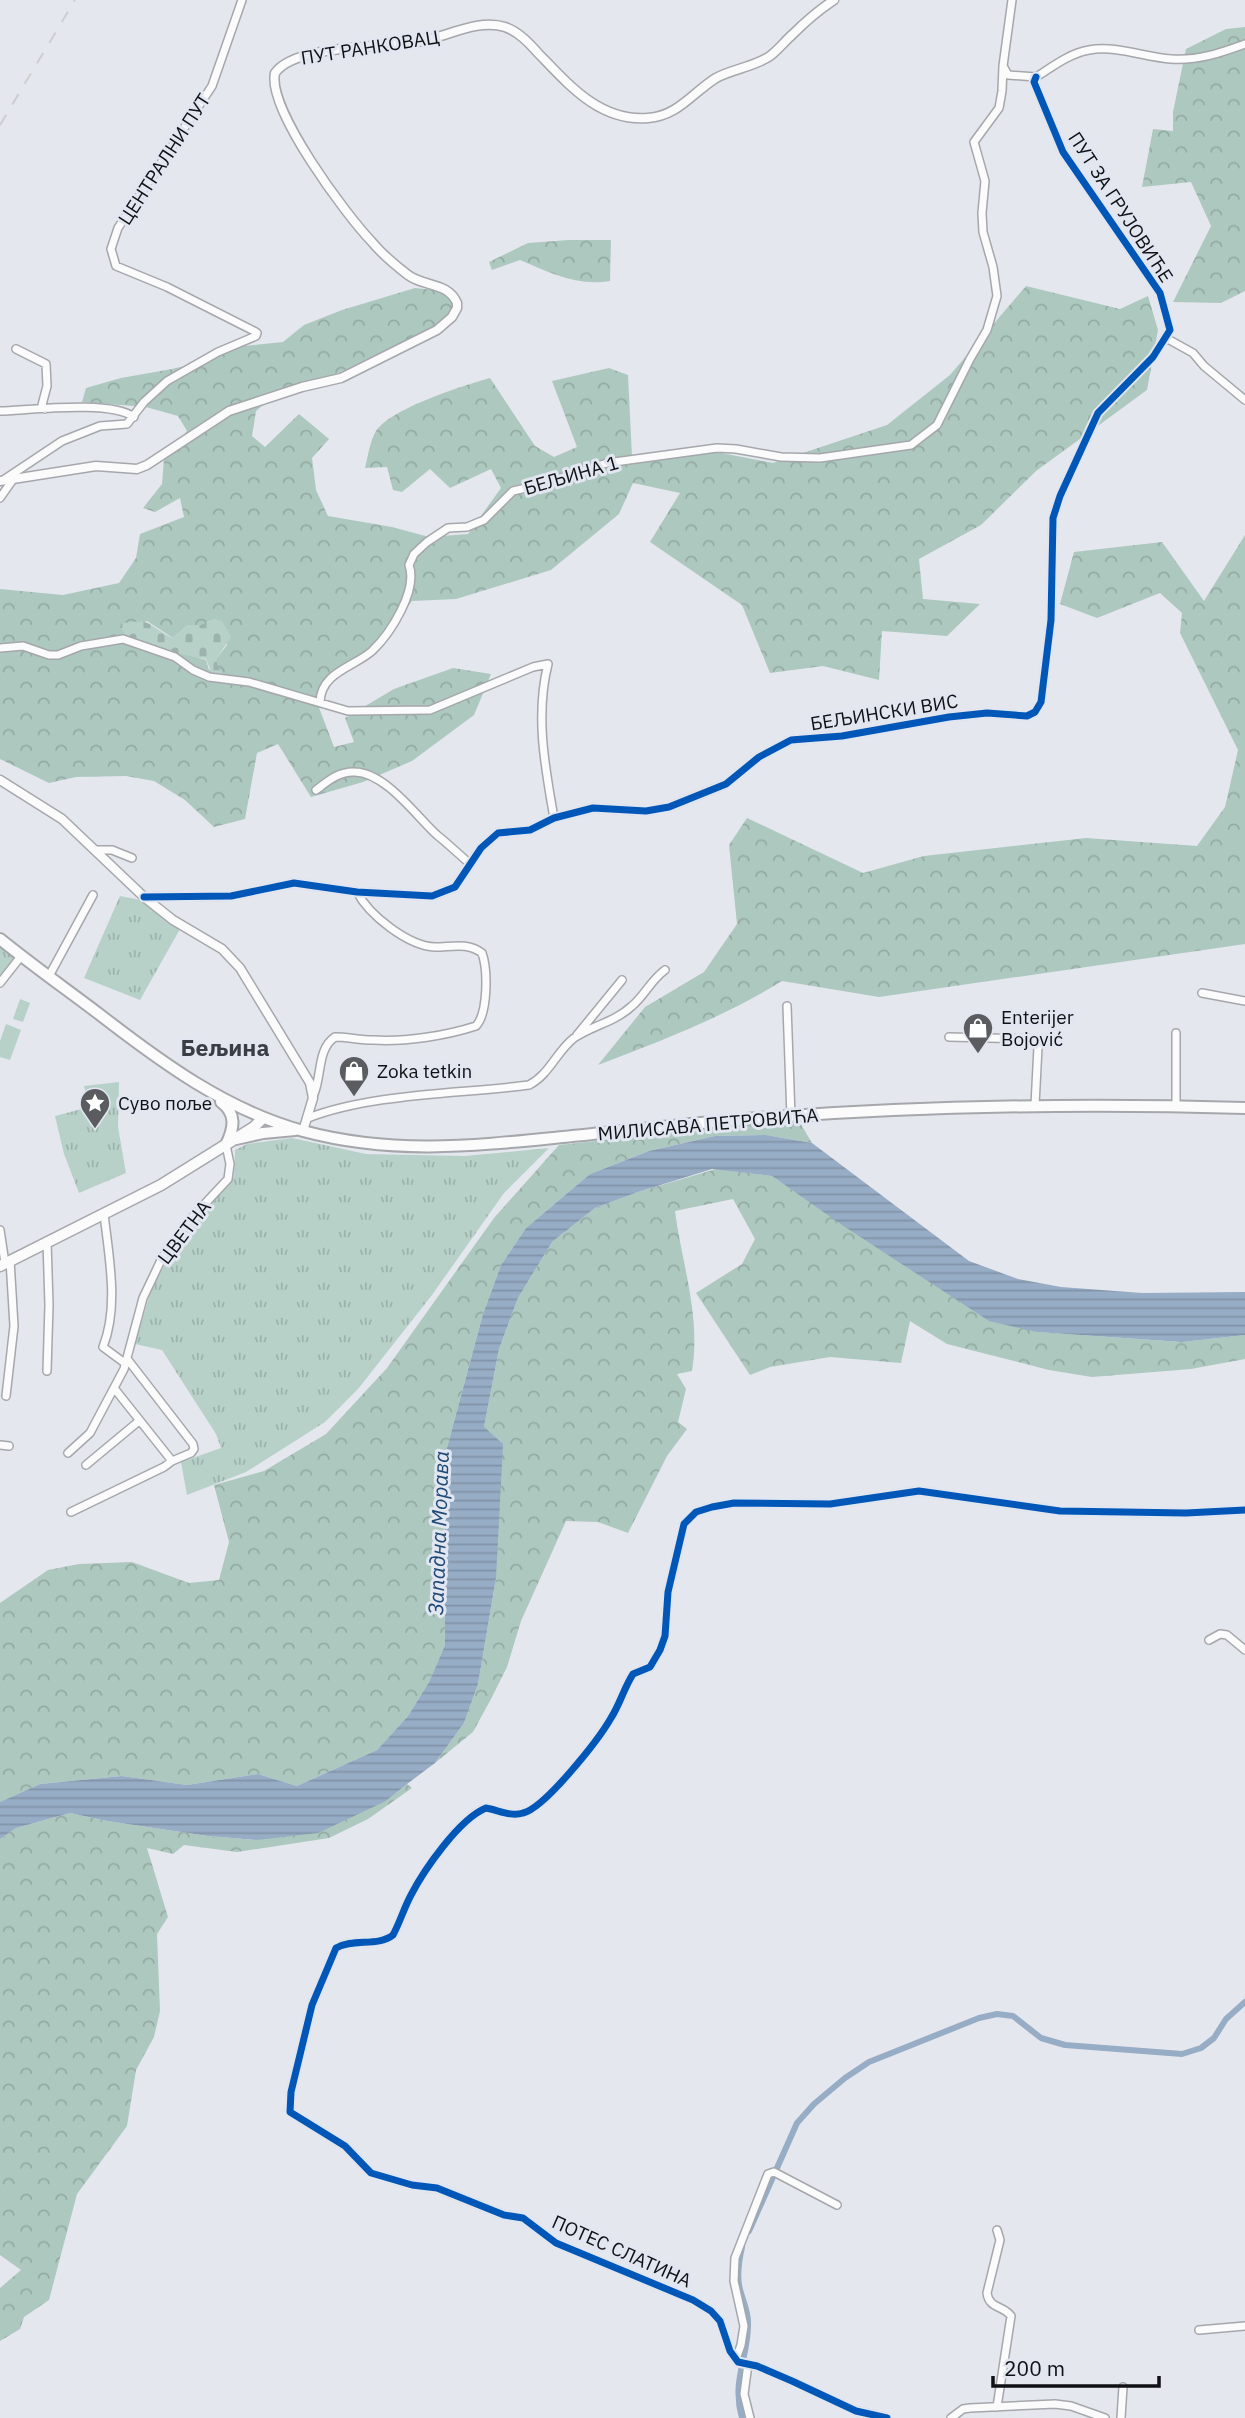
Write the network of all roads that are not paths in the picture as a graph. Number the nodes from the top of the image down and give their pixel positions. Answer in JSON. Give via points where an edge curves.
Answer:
{"nodes":[{"id":1,"x":242,"y":0,"type":"edge"},
{"id":2,"x":834,"y":0,"type":"edge"},
{"id":3,"x":1012,"y":0,"type":"edge"},
{"id":4,"x":1245,"y":44,"type":"edge"},
{"id":5,"x":1003,"y":66,"type":"junction"},
{"id":6,"x":1036,"y":77,"type":"junction"},
{"id":7,"x":1166,"y":338,"type":"junction"},
{"id":8,"x":16,"y":349,"type":"dead end"},
{"id":9,"x":1245,"y":400,"type":"edge"},
{"id":10,"x":45,"y":409,"type":"junction"},
{"id":11,"x":0,"y":411,"type":"edge"},
{"id":12,"x":134,"y":417,"type":"junction"},
{"id":13,"x":6,"y":479,"type":"edge"},
{"id":14,"x":0,"y":498,"type":"edge"},
{"id":15,"x":0,"y":648,"type":"edge"},
{"id":16,"x":320,"y":702,"type":"junction"},
{"id":17,"x":0,"y":780,"type":"edge"},
{"id":18,"x":316,"y":790,"type":"dead end"},
{"id":19,"x":554,"y":818,"type":"junction"},
{"id":20,"x":95,"y":850,"type":"junction"},
{"id":21,"x":132,"y":858,"type":"dead end"},
{"id":22,"x":470,"y":864,"type":"junction"},
{"id":23,"x":356,"y":892,"type":"junction"},
{"id":24,"x":93,"y":895,"type":"dead end"},
{"id":25,"x":144,"y":897,"type":"junction"},
{"id":26,"x":0,"y":939,"type":"edge"},
{"id":27,"x":22,"y":955,"type":"junction"},
{"id":28,"x":665,"y":970,"type":"dead end"},
{"id":29,"x":49,"y":976,"type":"junction"},
{"id":30,"x":622,"y":981,"type":"dead end"},
{"id":31,"x":0,"y":983,"type":"edge"},
{"id":32,"x":1202,"y":993,"type":"dead end"},
{"id":33,"x":1245,"y":1001,"type":"edge"},
{"id":34,"x":787,"y":1006,"type":"dead end"},
{"id":35,"x":1176,"y":1033,"type":"dead end"},
{"id":36,"x":949,"y":1037,"type":"dead end"},
{"id":37,"x":575,"y":1038,"type":"junction"},
{"id":38,"x":212,"y":1092,"type":"junction"},
{"id":39,"x":314,"y":1094,"type":"junction"},
{"id":40,"x":1035,"y":1105,"type":"junction"},
{"id":41,"x":1176,"y":1106,"type":"junction"},
{"id":42,"x":1245,"y":1108,"type":"edge"},
{"id":43,"x":791,"y":1116,"type":"junction"},
{"id":44,"x":263,"y":1118,"type":"junction"},
{"id":45,"x":308,"y":1118,"type":"junction"},
{"id":46,"x":300,"y":1130,"type":"junction"},
{"id":47,"x":231,"y":1142,"type":"junction"},
{"id":48,"x":104,"y":1214,"type":"junction"},
{"id":49,"x":0,"y":1230,"type":"edge"},
{"id":50,"x":47,"y":1241,"type":"junction"},
{"id":51,"x":5,"y":1263,"type":"edge"},
{"id":52,"x":127,"y":1362,"type":"junction"},
{"id":53,"x":47,"y":1371,"type":"dead end"},
{"id":54,"x":114,"y":1388,"type":"junction"},
{"id":55,"x":6,"y":1396,"type":"dead end"},
{"id":56,"x":139,"y":1421,"type":"junction"},
{"id":57,"x":0,"y":1445,"type":"edge"},
{"id":58,"x":9,"y":1446,"type":"dead end"},
{"id":59,"x":68,"y":1453,"type":"dead end"},
{"id":60,"x":172,"y":1461,"type":"junction"},
{"id":61,"x":86,"y":1465,"type":"dead end"},
{"id":62,"x":1245,"y":1510,"type":"edge"},
{"id":63,"x":71,"y":1512,"type":"dead end"},
{"id":64,"x":1209,"y":1640,"type":"dead end"},
{"id":65,"x":1245,"y":1650,"type":"edge"},
{"id":66,"x":837,"y":2205,"type":"dead end"},
{"id":67,"x":997,"y":2230,"type":"dead end"},
{"id":68,"x":1245,"y":2326,"type":"edge"},
{"id":69,"x":1199,"y":2330,"type":"dead end"},
{"id":70,"x":737,"y":2361,"type":"junction"},
{"id":71,"x":748,"y":2364,"type":"junction"},
{"id":72,"x":1123,"y":2387,"type":"dead end"},
{"id":73,"x":998,"y":2407,"type":"junction"},
{"id":74,"x":750,"y":2418,"type":"edge"},
{"id":75,"x":887,"y":2418,"type":"edge"},
{"id":76,"x":951,"y":2418,"type":"edge"},
{"id":77,"x":1105,"y":2418,"type":"edge"},
{"id":78,"x":1121,"y":2418,"type":"edge"}],
"edges":[{"from":1,"to":12,"type":"street","name":"ЦЕНТРАЛНИ ПУТ","via":[[212,86],[118,228],[111,249],[116,266],[254,331],[256,337],[167,381]]},
{"from":2,"to":13,"type":"street","name":"ПУТ РАНКОВАЦ","via":[[769,57],[716,79],[673,111],[649,118],[617,116],[587,100],[522,37],[502,26],[478,26],[413,43],[335,49],[280,66],[274,84],[283,111],[320,173],[363,232],[409,276],[450,292],[456,312],[447,323],[414,342],[341,378],[229,411],[137,469],[96,466]]},
{"from":3,"to":5,"type":"street","name":"БЕЉИНА 1"},
{"from":4,"to":6,"type":"street","via":[[1207,57],[1173,59],[1088,50]]},
{"from":5,"to":6,"type":"street","via":[[1013,77]]},
{"from":5,"to":16,"type":"street","name":"БЕЉИНА 1","via":[[999,107],[974,142],[985,181],[983,232],[997,296],[987,330],[937,425],[911,446],[820,458],[718,448],[607,463],[513,491],[484,520],[448,528],[414,554],[409,565],[413,578],[409,594],[396,620],[372,650],[331,678]]},
{"from":6,"to":7,"type":"street","name":"ПУТ ЗА ГРУЈОВИЋЕ","via":[[1034,82],[1063,152],[1160,293],[1170,330]]},
{"from":7,"to":9,"type":"street","via":[[1192,352]]},
{"from":7,"to":19,"type":"street","name":"БЕЉИНСКИ ВИС","via":[[1098,413],[1060,496],[1054,518],[1051,620],[1041,702],[1035,712],[1027,716],[987,713],[948,717],[791,740],[726,784],[669,807],[646,811],[593,808]]},
{"from":8,"to":10,"type":"street","via":[[46,363]]},
{"from":10,"to":11,"type":"street"},
{"from":10,"to":12,"type":"street","via":[[120,409]]},
{"from":12,"to":13,"type":"street","via":[[127,424],[100,426],[62,441]]},
{"from":13,"to":14,"type":"street"},
{"from":15,"to":16,"type":"street","via":[[23,646],[58,655],[123,639],[175,657],[209,677],[249,682]]},
{"from":16,"to":19,"type":"street","via":[[348,711],[430,710],[548,664],[541,722]]},
{"from":17,"to":20,"type":"street","via":[[55,814]]},
{"from":18,"to":22,"type":"street","via":[[337,775],[369,775],[417,812]]},
{"from":19,"to":22,"type":"street","name":"БЕЉИНСКИ ВИС","via":[[530,830],[498,833]]},
{"from":20,"to":21,"type":"street","via":[[112,850]]},
{"from":20,"to":25,"type":"street"},
{"from":22,"to":23,"type":"street","name":"БЕЉИНСКИ ВИС","via":[[460,881],[440,894],[416,897]]},
{"from":23,"to":25,"type":"street","name":"БЕЉИНСКИ ВИС","via":[[294,883],[231,896]]},
{"from":23,"to":39,"type":"street","via":[[368,908],[407,939],[434,947],[472,947],[482,953],[485,1004],[478,1024],[462,1030],[388,1040],[335,1037],[323,1050]]},
{"from":24,"to":29,"type":"street"},
{"from":25,"to":39,"type":"street","via":[[230,956]]},
{"from":26,"to":27,"type":"main road"},
{"from":27,"to":29,"type":"main road"},
{"from":27,"to":31,"type":"street"},
{"from":28,"to":37,"type":"street","via":[[633,1006]]},
{"from":29,"to":38,"type":"main road"},
{"from":30,"to":37,"type":"street"},
{"from":32,"to":33,"type":"street"},
{"from":34,"to":43,"type":"street"},
{"from":35,"to":41,"type":"street"},
{"from":36,"to":40,"type":"street","via":[[1033,1039],[1038,1043]]},
{"from":37,"to":45,"type":"street","via":[[529,1085],[391,1099]]},
{"from":38,"to":44,"type":"main road"},
{"from":38,"to":47,"type":"main road","via":[[233,1120]]},
{"from":39,"to":45,"type":"street"},
{"from":40,"to":41,"type":"main road","name":"МИЛИСАВА ПЕТРОВИЋА"},
{"from":40,"to":43,"type":"main road","name":"МИЛИСАВА ПЕТРОВИЋА"},
{"from":41,"to":42,"type":"main road","name":"МИЛИСАВА ПЕТРОВИЋА"},
{"from":43,"to":46,"type":"main road","name":"МИЛИСАВА ПЕТРОВИЋА","via":[[459,1147],[380,1146]]},
{"from":44,"to":46,"type":"main road"},
{"from":44,"to":47,"type":"main road"},
{"from":45,"to":46,"type":"street"},
{"from":46,"to":47,"type":"main road"},
{"from":47,"to":48,"type":"main road"},
{"from":47,"to":52,"type":"street","name":"ЦВЕТНА","via":[[228,1179],[176,1237],[153,1274]]},
{"from":48,"to":50,"type":"main road"},
{"from":48,"to":52,"type":"street","via":[[112,1288],[103,1348]]},
{"from":49,"to":51,"type":"street"},
{"from":50,"to":51,"type":"main road"},
{"from":50,"to":53,"type":"street"},
{"from":51,"to":55,"type":"street","via":[[14,1326]]},
{"from":52,"to":54,"type":"street","name":"ЦВЕТНА"},
{"from":52,"to":60,"type":"street","via":[[193,1444],[191,1453]]},
{"from":54,"to":56,"type":"street"},
{"from":54,"to":59,"type":"street","name":"ЦВЕТНА","via":[[90,1433]]},
{"from":56,"to":60,"type":"street"},
{"from":56,"to":61,"type":"street"},
{"from":57,"to":58,"type":"street"},
{"from":60,"to":63,"type":"street"},
{"from":62,"to":70,"type":"street","name":"ПОТЕС СЛАТИНА","via":[[1059,1511],[919,1491],[830,1504],[734,1503],[696,1512],[684,1524],[678,1543],[660,1650],[650,1667],[633,1674],[610,1720],[590,1746],[534,1808],[516,1814],[486,1808],[454,1834],[412,1894],[393,1936],[336,1948],[312,2005],[290,2092],[290,2112],[345,2146],[370,2173],[437,2188],[523,2218],[556,2243],[693,2300],[720,2321]]},
{"from":64,"to":65,"type":"street","via":[[1227,1635]]},
{"from":66,"to":70,"type":"street","via":[[774,2172],[768,2174],[735,2258],[734,2281],[744,2326]]},
{"from":67,"to":73,"type":"street","via":[[1000,2240],[986,2293],[991,2304],[1011,2316]]},
{"from":68,"to":69,"type":"street"},
{"from":70,"to":71,"type":"street"},
{"from":71,"to":74,"type":"street","via":[[744,2394]]},
{"from":71,"to":75,"type":"street","via":[[856,2411]]},
{"from":72,"to":78,"type":"street"},
{"from":73,"to":76,"type":"street","via":[[963,2409]]},
{"from":73,"to":77,"type":"street","via":[[1055,2404]]}]}
